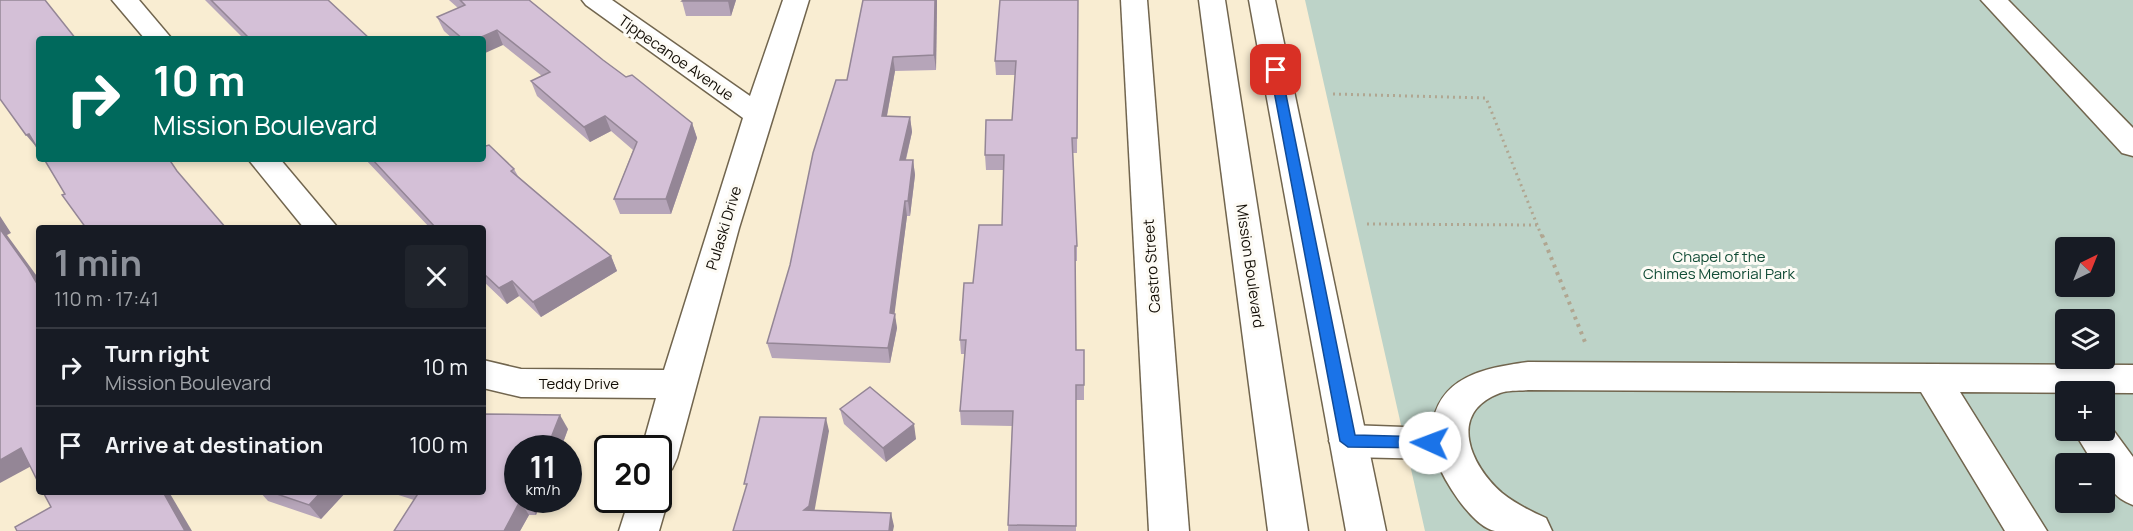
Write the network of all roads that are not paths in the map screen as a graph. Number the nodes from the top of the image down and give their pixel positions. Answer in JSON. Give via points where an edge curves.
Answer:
{"nodes":[{"id":1,"x":125,"y":0,"type":"edge"},
{"id":2,"x":595,"y":0,"type":"edge"},
{"id":3,"x":796,"y":0,"type":"edge"},
{"id":4,"x":1134,"y":0,"type":"edge"},
{"id":5,"x":1212,"y":0,"type":"edge"},
{"id":6,"x":1262,"y":0,"type":"edge"},
{"id":7,"x":1994,"y":0,"type":"edge"},
{"id":8,"x":156,"y":36,"type":"edge"},
{"id":9,"x":757,"y":115,"type":"junction"},
{"id":10,"x":2133,"y":146,"type":"edge"},
{"id":11,"x":266,"y":162,"type":"edge"},
{"id":12,"x":319,"y":225,"type":"edge"},
{"id":13,"x":486,"y":375,"type":"edge"},
{"id":14,"x":1931,"y":378,"type":"junction"},
{"id":15,"x":2133,"y":380,"type":"edge"},
{"id":16,"x":2115,"y":381,"type":"edge"},
{"id":17,"x":677,"y":384,"type":"junction"},
{"id":18,"x":2055,"y":386,"type":"edge"},
{"id":19,"x":664,"y":435,"type":"edge"},
{"id":20,"x":1348,"y":441,"type":"junction"},
{"id":21,"x":2100,"y":441,"type":"edge"},
{"id":22,"x":1450,"y":444,"type":"junction"},
{"id":23,"x":2133,"y":488,"type":"edge"},
{"id":24,"x":644,"y":513,"type":"edge"},
{"id":25,"x":639,"y":531,"type":"edge"},
{"id":26,"x":1169,"y":531,"type":"edge"},
{"id":27,"x":1288,"y":531,"type":"edge"},
{"id":28,"x":1366,"y":531,"type":"edge"},
{"id":29,"x":1532,"y":531,"type":"edge"},
{"id":30,"x":2027,"y":531,"type":"edge"}],
"edges":[{"from":1,"to":8,"type":"street"},
{"from":2,"to":9,"type":"street","name":"Tippecanoe Avenue"},
{"from":3,"to":9,"type":"street","name":"Pulaski Drive"},
{"from":4,"to":26,"type":"street","name":"Castro Street"},
{"from":5,"to":27,"type":"street","name":"Mission Boulevard"},
{"from":6,"to":20,"type":"street"},
{"from":7,"to":10,"type":"street"},
{"from":9,"to":17,"type":"street","name":"Pulaski Drive"},
{"from":11,"to":12,"type":"street"},
{"from":13,"to":17,"type":"street","name":"Teddy Drive","via":[[521,383]]},
{"from":14,"to":18,"type":"street"},
{"from":14,"to":22,"type":"street","via":[[1528,376],[1493,380],[1471,391],[1453,413]]},
{"from":14,"to":30,"type":"street"},
{"from":15,"to":16,"type":"street"},
{"from":17,"to":19,"type":"street","name":"Pulaski Drive"},
{"from":20,"to":22,"type":"street"},
{"from":20,"to":28,"type":"street"},
{"from":21,"to":23,"type":"street"},
{"from":22,"to":29,"type":"street","via":[[1454,465],[1491,509]]},
{"from":24,"to":25,"type":"street"}]}
